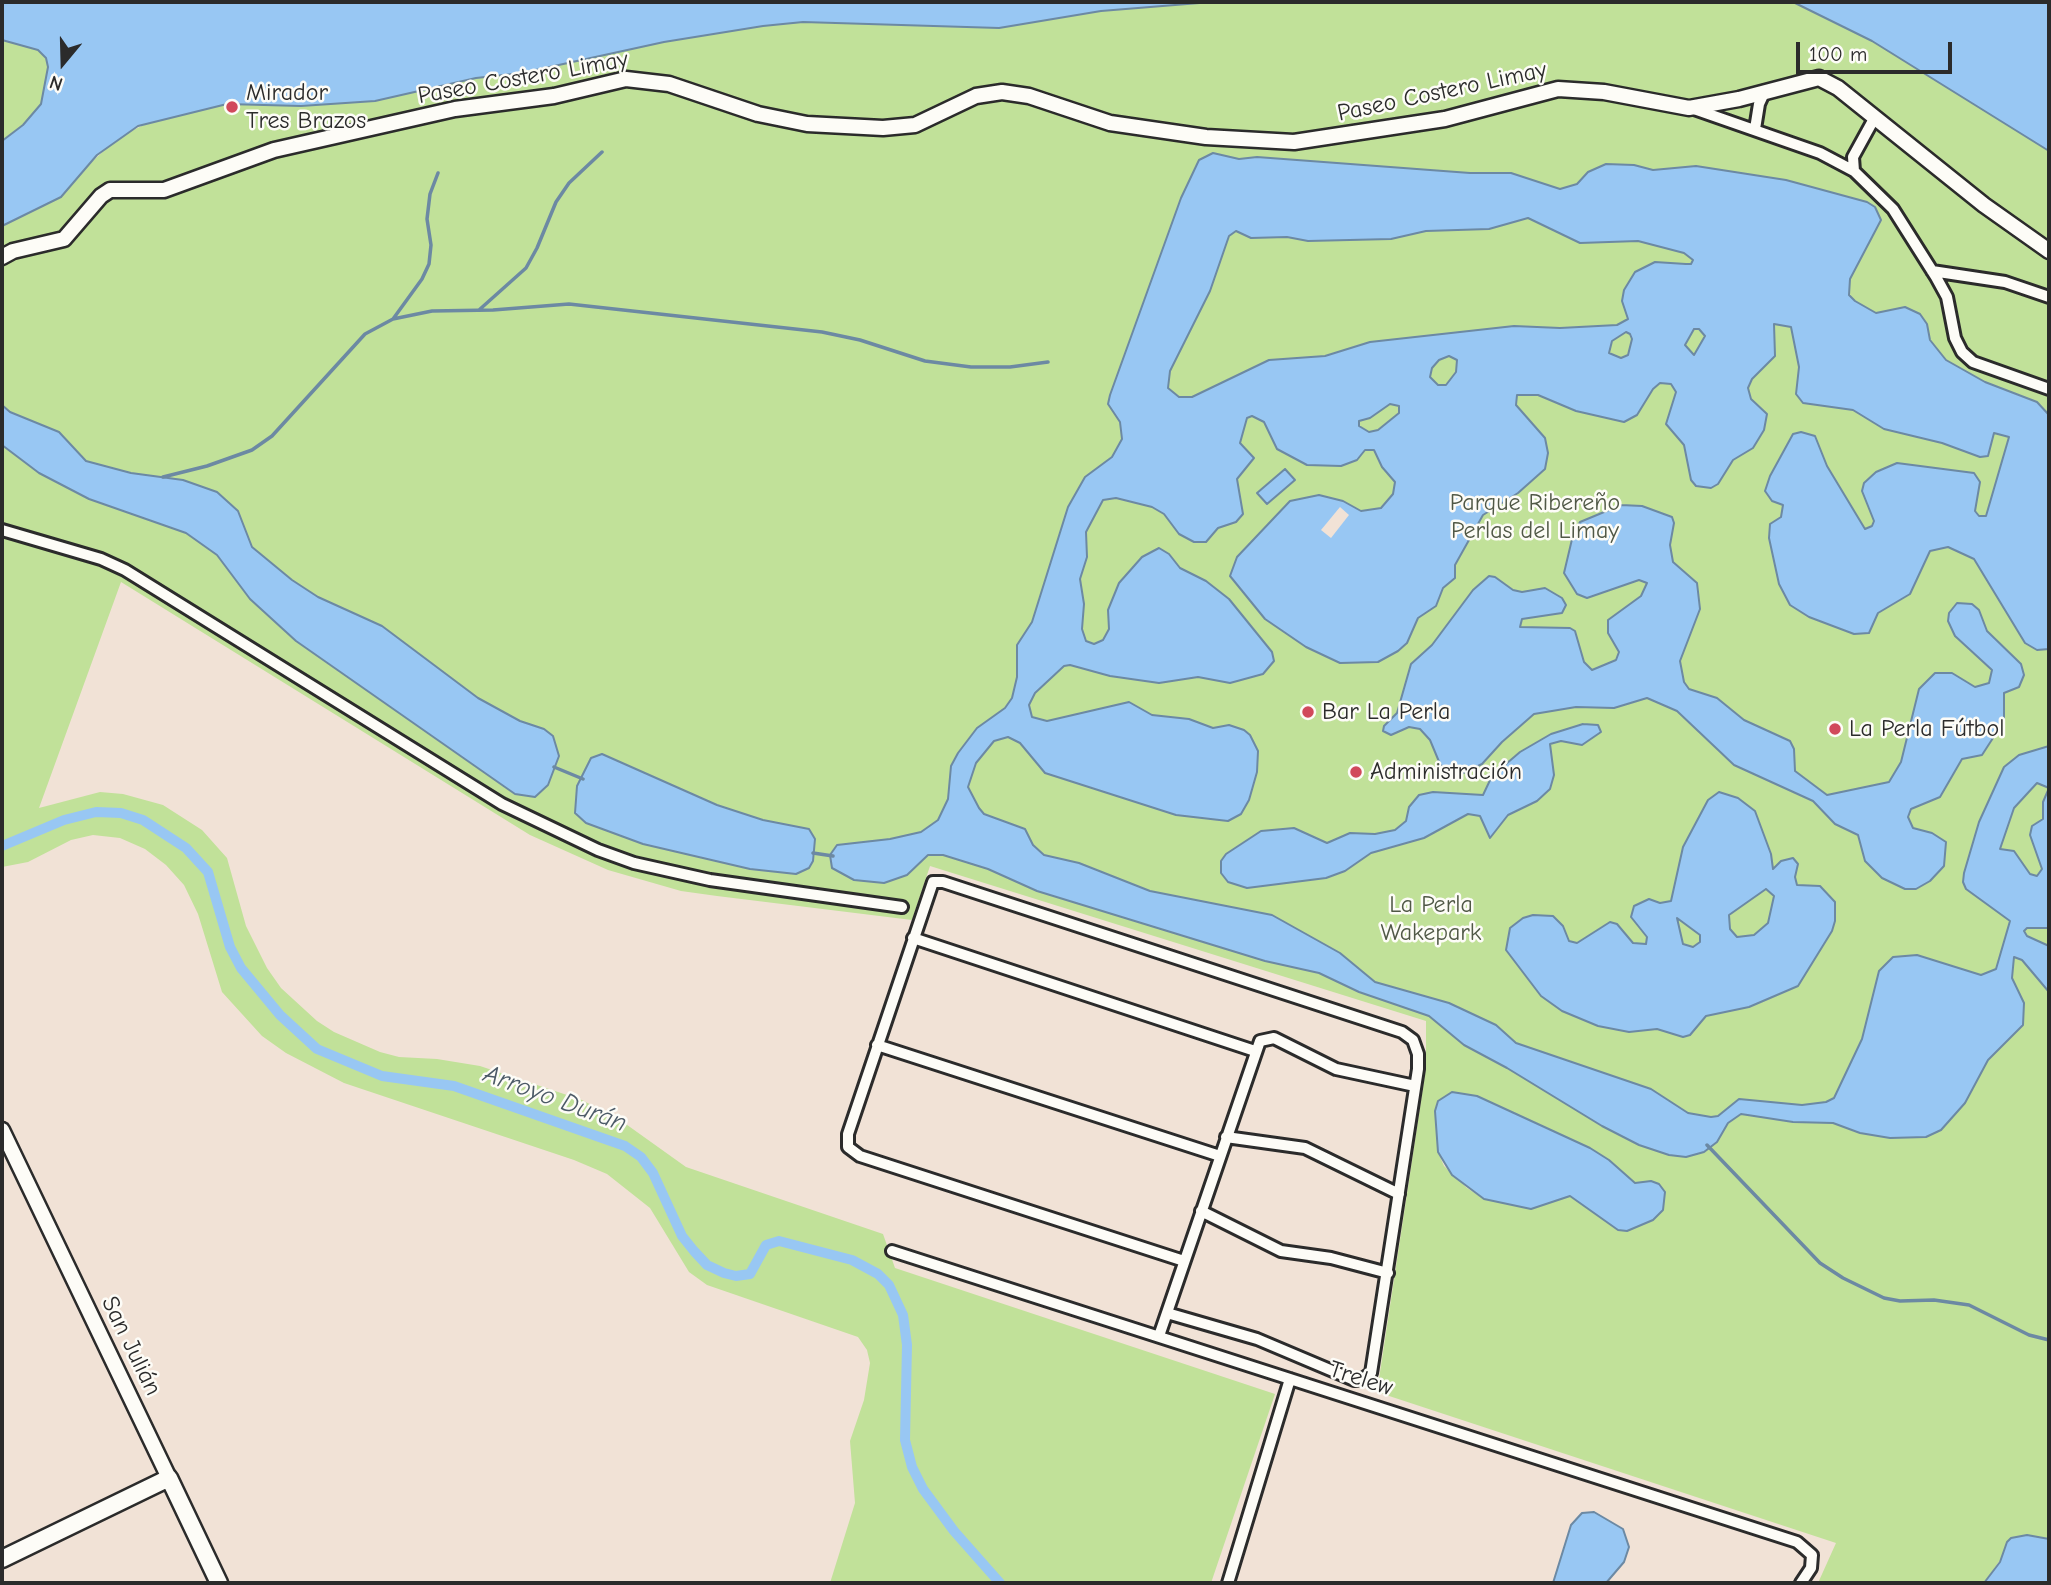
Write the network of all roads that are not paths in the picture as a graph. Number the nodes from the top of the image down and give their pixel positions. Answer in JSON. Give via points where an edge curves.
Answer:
{"nodes":[{"id":1,"x":1765,"y":91,"type":"junction"},
{"id":2,"x":1689,"y":108,"type":"junction"},
{"id":3,"x":1875,"y":117,"type":"junction"},
{"id":4,"x":1755,"y":129,"type":"junction"},
{"id":5,"x":1854,"y":171,"type":"junction"},
{"id":6,"x":2049,"y":251,"type":"edge"},
{"id":7,"x":2,"y":257,"type":"edge"},
{"id":8,"x":1932,"y":271,"type":"junction"},
{"id":9,"x":2049,"y":297,"type":"edge"},
{"id":10,"x":2048,"y":387,"type":"edge"},
{"id":11,"x":2,"y":530,"type":"edge"},
{"id":12,"x":902,"y":907,"type":"dead end"},
{"id":13,"x":913,"y":938,"type":"junction"},
{"id":14,"x":877,"y":1045,"type":"junction"},
{"id":15,"x":1255,"y":1051,"type":"junction"},
{"id":16,"x":1415,"y":1086,"type":"junction"},
{"id":17,"x":2,"y":1130,"type":"edge"},
{"id":18,"x":1226,"y":1137,"type":"junction"},
{"id":19,"x":1220,"y":1156,"type":"junction"},
{"id":20,"x":1399,"y":1194,"type":"junction"},
{"id":21,"x":1201,"y":1211,"type":"junction"},
{"id":22,"x":892,"y":1251,"type":"dead end"},
{"id":23,"x":1184,"y":1261,"type":"junction"},
{"id":24,"x":1388,"y":1273,"type":"junction"},
{"id":25,"x":1167,"y":1313,"type":"junction"},
{"id":26,"x":1159,"y":1336,"type":"junction"},
{"id":27,"x":1290,"y":1379,"type":"junction"},
{"id":28,"x":169,"y":1478,"type":"junction"},
{"id":29,"x":2,"y":1559,"type":"edge"},
{"id":30,"x":219,"y":1583,"type":"edge"},
{"id":31,"x":1227,"y":1583,"type":"edge"},
{"id":32,"x":1801,"y":1583,"type":"edge"}],
"edges":[{"from":1,"to":2,"type":"street","name":"Paseo Costero Limay"},
{"from":1,"to":3,"type":"street","name":"Paseo Costero Limay","via":[[1819,78]]},
{"from":1,"to":4,"type":"street"},
{"from":2,"to":4,"type":"street"},
{"from":2,"to":7,"type":"street","name":"Paseo Costero Limay","via":[[1604,92],[1558,89],[1445,119],[1320,141],[1259,142],[1110,123],[1029,96],[1002,92],[976,96],[930,120],[899,128],[796,123],[669,84],[626,79],[554,96],[455,109],[274,150],[164,190],[110,190],[64,239]]},
{"from":3,"to":5,"type":"street","via":[[1853,157]]},
{"from":3,"to":6,"type":"street","name":"Paseo Costero Limay"},
{"from":4,"to":5,"type":"street","via":[[1821,153]]},
{"from":5,"to":8,"type":"street","via":[[1893,209]]},
{"from":8,"to":9,"type":"street","via":[[2005,282]]},
{"from":8,"to":10,"type":"street","via":[[1947,297],[1962,352],[1982,366]]},
{"from":11,"to":12,"type":"street","via":[[125,570],[502,804],[598,850],[710,880]]},
{"from":13,"to":14,"type":"street"},
{"from":13,"to":15,"type":"street"},
{"from":13,"to":16,"type":"street","via":[[931,886],[943,882],[1402,1032],[1417,1047]]},
{"from":14,"to":19,"type":"street"},
{"from":14,"to":23,"type":"street","via":[[846,1138],[850,1150]]},
{"from":15,"to":16,"type":"street","via":[[1265,1038],[1274,1038],[1329,1067]]},
{"from":15,"to":18,"type":"street"},
{"from":16,"to":20,"type":"street"},
{"from":17,"to":28,"type":"street","name":"San Julián"},
{"from":18,"to":19,"type":"street"},
{"from":18,"to":20,"type":"street","via":[[1305,1148]]},
{"from":19,"to":21,"type":"street"},
{"from":20,"to":24,"type":"street"},
{"from":21,"to":23,"type":"street"},
{"from":21,"to":24,"type":"street","via":[[1281,1251]]},
{"from":22,"to":26,"type":"street","name":"Trelew"},
{"from":23,"to":25,"type":"street"},
{"from":24,"to":25,"type":"street","via":[[1375,1363],[1371,1373],[1358,1381],[1250,1336]]},
{"from":25,"to":26,"type":"street"},
{"from":26,"to":27,"type":"street","name":"Trelew"},
{"from":27,"to":31,"type":"street"},
{"from":27,"to":32,"type":"street","name":"Trelew","via":[[1797,1542],[1812,1555],[1811,1568]]},
{"from":28,"to":29,"type":"main road"},
{"from":28,"to":30,"type":"main road","name":"San Julián"}]}
